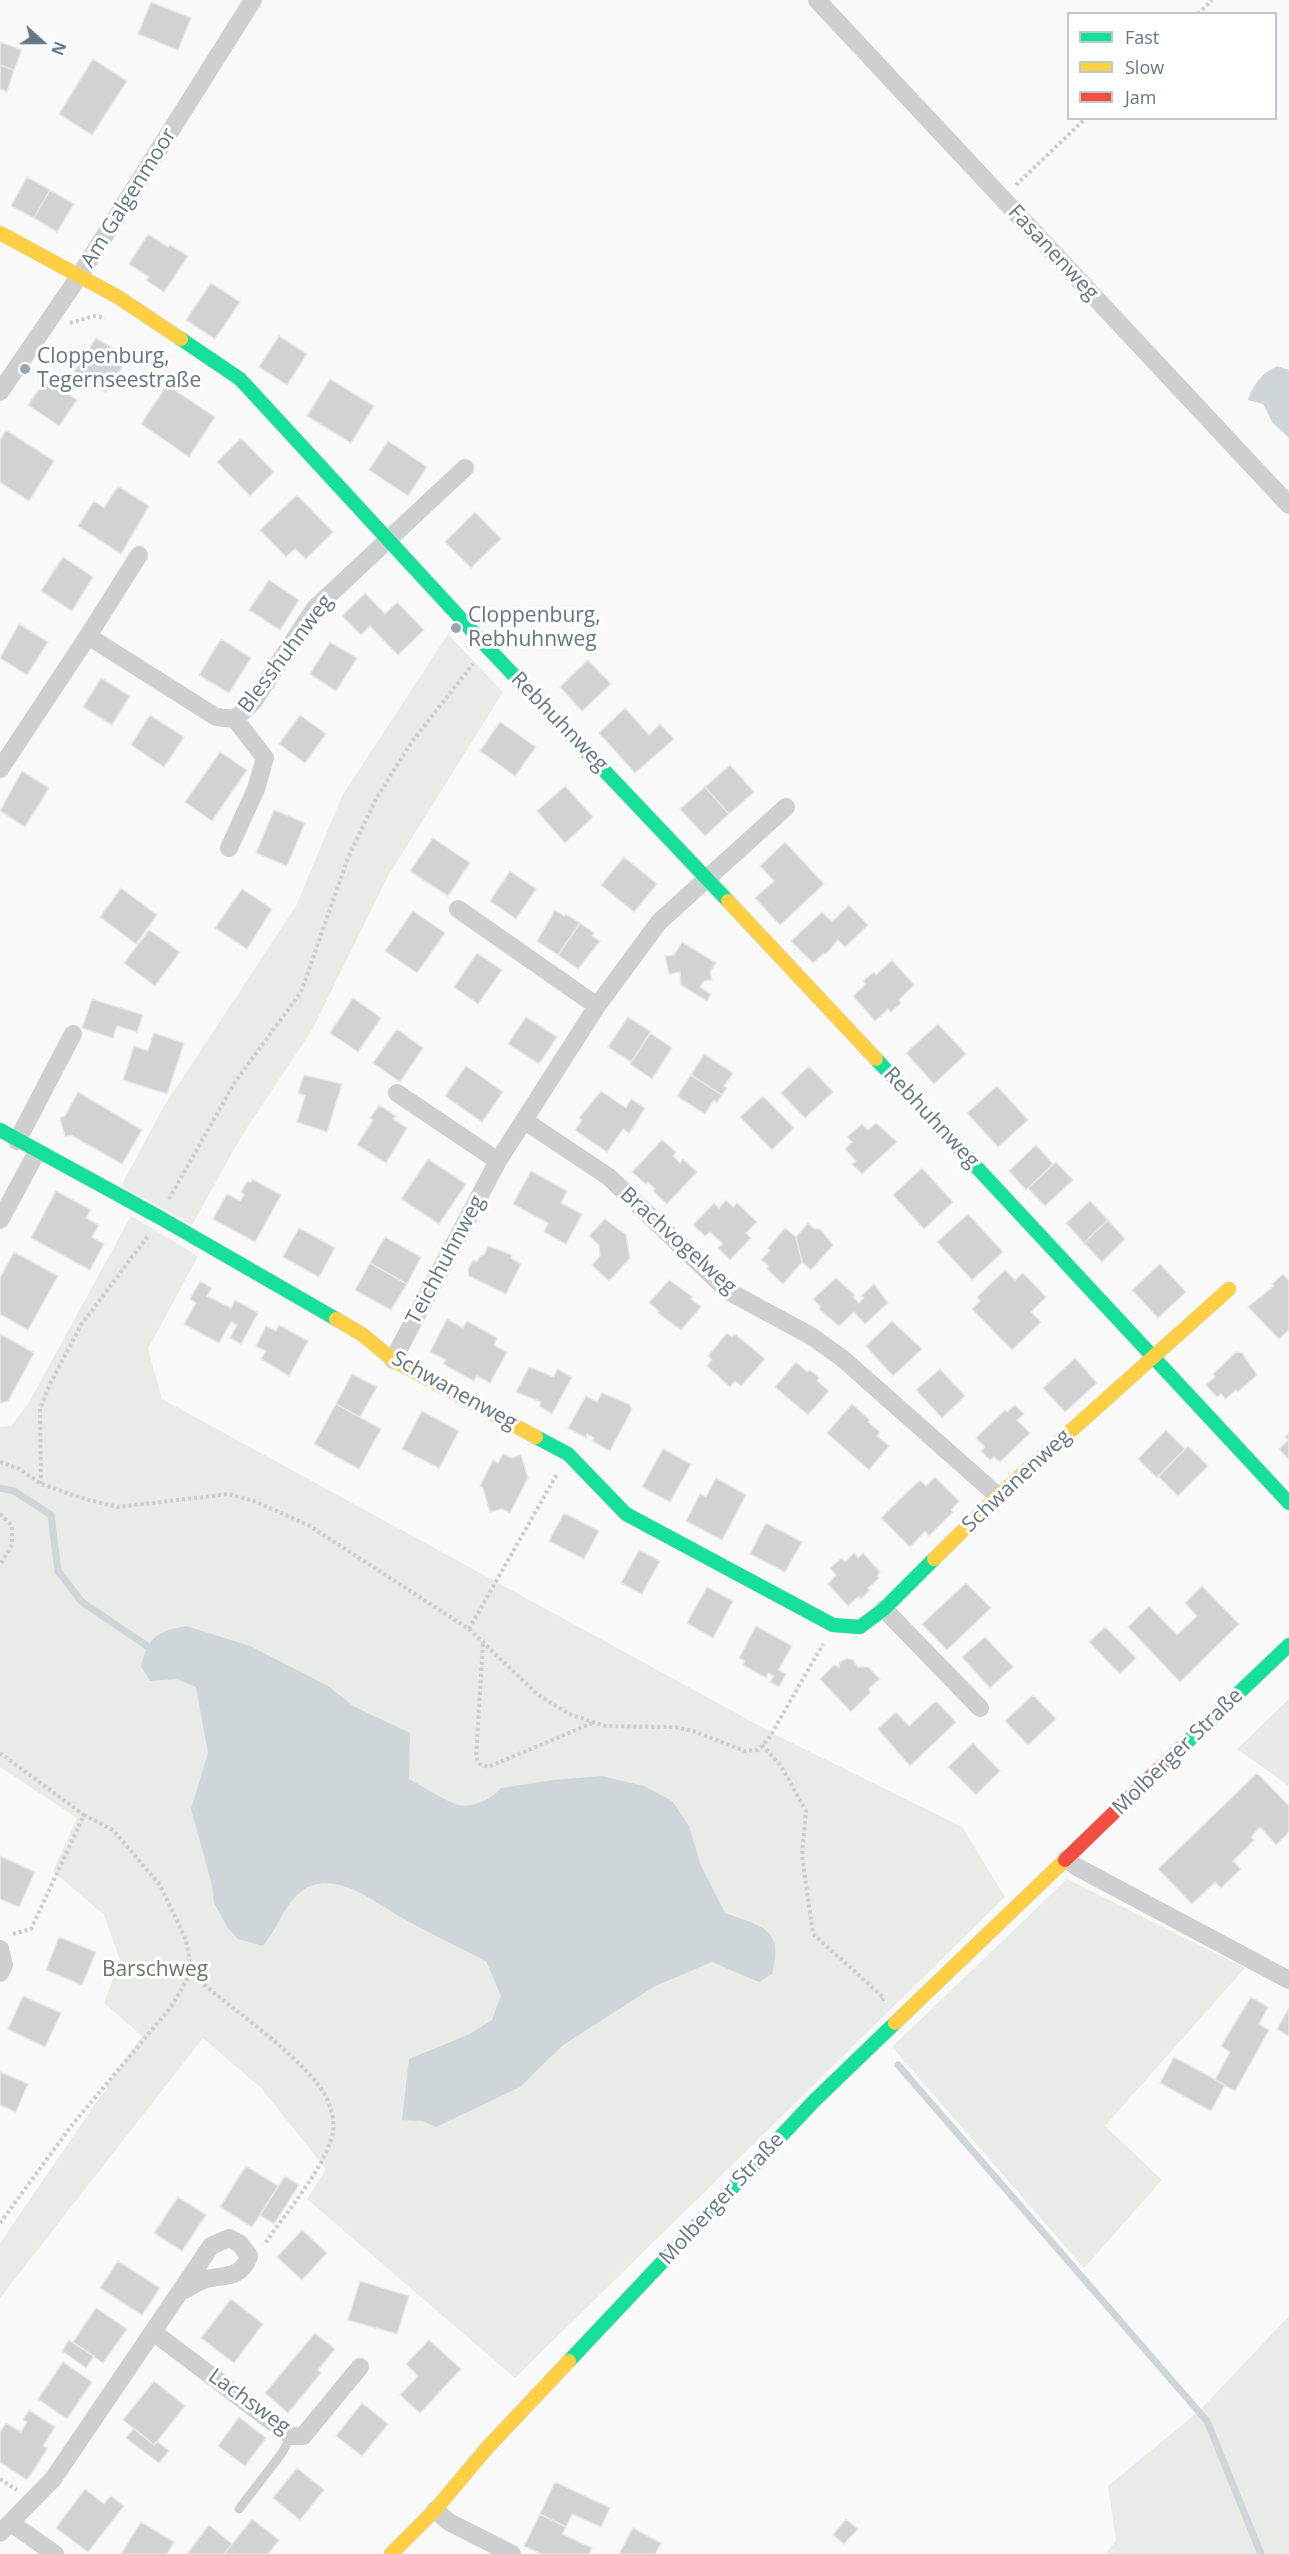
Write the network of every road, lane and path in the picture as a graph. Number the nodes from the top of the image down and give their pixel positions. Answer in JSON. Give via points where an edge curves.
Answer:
{"nodes":[{"id":1,"x":253,"y":0,"type":"edge"},
{"id":2,"x":817,"y":0,"type":"edge"},
{"id":3,"x":1212,"y":0,"type":"edge"},
{"id":4,"x":1200,"y":12,"type":"edge"},
{"id":5,"x":1084,"y":120,"type":"edge"},
{"id":6,"x":1002,"y":198,"type":"junction"},
{"id":7,"x":0,"y":233,"type":"edge"},
{"id":8,"x":78,"y":278,"type":"junction"},
{"id":9,"x":0,"y":392,"type":"edge"},
{"id":10,"x":465,"y":468,"type":"dead end"},
{"id":11,"x":1289,"y":505,"type":"edge"},
{"id":12,"x":389,"y":538,"type":"junction"},
{"id":13,"x":139,"y":555,"type":"dead end"},
{"id":14,"x":88,"y":636,"type":"junction"},
{"id":15,"x":488,"y":648,"type":"junction"},
{"id":16,"x":236,"y":719,"type":"junction"},
{"id":17,"x":0,"y":769,"type":"edge"},
{"id":18,"x":786,"y":807,"type":"dead end"},
{"id":19,"x":229,"y":848,"type":"dead end"},
{"id":20,"x":707,"y":878,"type":"junction"},
{"id":21,"x":458,"y":909,"type":"dead end"},
{"id":22,"x":597,"y":1006,"type":"junction"},
{"id":23,"x":73,"y":1034,"type":"dead end"},
{"id":24,"x":397,"y":1093,"type":"dead end"},
{"id":25,"x":525,"y":1121,"type":"junction"},
{"id":26,"x":0,"y":1130,"type":"edge"},
{"id":27,"x":16,"y":1141,"type":"junction"},
{"id":28,"x":38,"y":1152,"type":"junction"},
{"id":29,"x":498,"y":1161,"type":"junction"},
{"id":30,"x":159,"y":1217,"type":"junction"},
{"id":31,"x":0,"y":1220,"type":"edge"},
{"id":32,"x":1229,"y":1289,"type":"dead end"},
{"id":33,"x":1154,"y":1358,"type":"junction"},
{"id":34,"x":393,"y":1360,"type":"junction"},
{"id":35,"x":568,"y":1454,"type":"junction"},
{"id":36,"x":0,"y":1462,"type":"edge"},
{"id":37,"x":41,"y":1484,"type":"junction"},
{"id":38,"x":998,"y":1496,"type":"junction"},
{"id":39,"x":1289,"y":1503,"type":"edge"},
{"id":40,"x":0,"y":1514,"type":"edge"},
{"id":41,"x":0,"y":1566,"type":"edge"},
{"id":42,"x":884,"y":1609,"type":"junction"},
{"id":43,"x":834,"y":1625,"type":"junction"},
{"id":44,"x":469,"y":1629,"type":"junction"},
{"id":45,"x":483,"y":1643,"type":"junction"},
{"id":46,"x":1289,"y":1645,"type":"edge"},
{"id":47,"x":980,"y":1708,"type":"dead end"},
{"id":48,"x":595,"y":1722,"type":"junction"},
{"id":49,"x":762,"y":1745,"type":"junction"},
{"id":50,"x":0,"y":1753,"type":"edge"},
{"id":51,"x":84,"y":1815,"type":"junction"},
{"id":52,"x":1066,"y":1859,"type":"junction"},
{"id":53,"x":5,"y":1942,"type":"edge"},
{"id":54,"x":192,"y":1971,"type":"junction"},
{"id":55,"x":0,"y":1973,"type":"edge"},
{"id":56,"x":1289,"y":1980,"type":"edge"},
{"id":57,"x":878,"y":2004,"type":"dead end"},
{"id":58,"x":0,"y":2223,"type":"edge"},
{"id":59,"x":249,"y":2256,"type":"junction"},
{"id":60,"x":180,"y":2292,"type":"junction"},
{"id":61,"x":153,"y":2332,"type":"junction"},
{"id":62,"x":360,"y":2367,"type":"dead end"},
{"id":63,"x":291,"y":2436,"type":"junction"},
{"id":64,"x":239,"y":2509,"type":"dead end"},
{"id":65,"x":435,"y":2510,"type":"junction"},
{"id":66,"x":6,"y":2528,"type":"edge"},
{"id":67,"x":55,"y":2554,"type":"edge"},
{"id":68,"x":392,"y":2554,"type":"edge"},
{"id":69,"x":512,"y":2554,"type":"edge"}],
"edges":[{"from":1,"to":8,"type":"street","name":"Am Galgenmoor"},
{"from":2,"to":6,"type":"street","name":"Fasanenweg"},
{"from":3,"to":4,"type":"path"},
{"from":5,"to":6,"type":"path"},
{"from":6,"to":11,"type":"street","name":"Fasanenweg"},
{"from":7,"to":8,"type":"street","name":"Rebhuhnweg"},
{"from":8,"to":9,"type":"street","name":"Am Galgenmoor"},
{"from":8,"to":12,"type":"street","name":"Rebhuhnweg","via":[[118,297],[240,379]]},
{"from":10,"to":12,"type":"street"},
{"from":12,"to":15,"type":"street","name":"Rebhuhnweg"},
{"from":12,"to":16,"type":"street","name":"Blesshuhnweg","via":[[315,608],[254,702]]},
{"from":13,"to":14,"type":"street"},
{"from":14,"to":16,"type":"street","name":"Blesshuhnweg","via":[[216,717]]},
{"from":14,"to":17,"type":"street"},
{"from":15,"to":20,"type":"street","name":"Rebhuhnweg"},
{"from":15,"to":30,"type":"path","via":[[411,743],[376,799],[348,858],[301,992],[236,1082]]},
{"from":16,"to":19,"type":"street","name":"Blesshuhnweg","via":[[265,758],[256,789]]},
{"from":18,"to":20,"type":"street"},
{"from":20,"to":22,"type":"street","name":"Teichhuhnweg","via":[[659,922]]},
{"from":20,"to":33,"type":"street","name":"Rebhuhnweg"},
{"from":21,"to":22,"type":"street"},
{"from":22,"to":25,"type":"street","name":"Teichhuhnweg"},
{"from":23,"to":27,"type":"street"},
{"from":24,"to":29,"type":"street"},
{"from":25,"to":29,"type":"street","name":"Teichhuhnweg"},
{"from":25,"to":38,"type":"street","name":"Brachvogelweg","via":[[609,1178],[728,1290],[811,1336],[842,1358]]},
{"from":26,"to":27,"type":"street","name":"Schwanenweg"},
{"from":27,"to":28,"type":"street","name":"Schwanenweg"},
{"from":28,"to":30,"type":"street","name":"Schwanenweg"},
{"from":28,"to":31,"type":"street"},
{"from":29,"to":34,"type":"street","name":"Teichhuhnweg"},
{"from":30,"to":34,"type":"street","name":"Schwanenweg","via":[[363,1335]]},
{"from":30,"to":37,"type":"path","via":[[142,1247],[81,1325],[50,1384],[40,1409]]},
{"from":32,"to":33,"type":"street"},
{"from":33,"to":38,"type":"street","name":"Schwanenweg"},
{"from":33,"to":39,"type":"street","name":"Rebhuhnweg"},
{"from":34,"to":35,"type":"street","name":"Schwanenweg"},
{"from":35,"to":43,"type":"street","name":"Schwanenweg","via":[[626,1514]]},
{"from":35,"to":44,"type":"path"},
{"from":36,"to":37,"type":"path","via":[[18,1468]]},
{"from":37,"to":44,"type":"path","via":[[118,1507],[229,1494],[254,1501],[308,1525]]},
{"from":38,"to":42,"type":"street","name":"Schwanenweg"},
{"from":40,"to":41,"type":"path","via":[[12,1526],[12,1545]]},
{"from":42,"to":43,"type":"street","name":"Schwanenweg","via":[[860,1627]]},
{"from":42,"to":47,"type":"street"},
{"from":43,"to":49,"type":"path"},
{"from":44,"to":45,"type":"path"},
{"from":45,"to":48,"type":"path","via":[[537,1694],[569,1714]]},
{"from":45,"to":48,"type":"path","via":[[476,1757],[480,1764],[497,1764]]},
{"from":46,"to":52,"type":"street","name":"Molberger Straße"},
{"from":48,"to":49,"type":"path","via":[[605,1726],[675,1727],[745,1751],[758,1750]]},
{"from":49,"to":57,"type":"path","via":[[782,1766],[806,1811],[802,1855],[813,1934],[884,1998]]},
{"from":50,"to":51,"type":"path"},
{"from":51,"to":53,"type":"path","via":[[32,1929]]},
{"from":51,"to":54,"type":"path","via":[[113,1830],[160,1885],[186,1940]]},
{"from":52,"to":56,"type":"street"},
{"from":52,"to":65,"type":"street","name":"Molberger Straße","via":[[815,2100],[486,2449]]},
{"from":53,"to":55,"type":"street"},
{"from":54,"to":58,"type":"path","via":[[171,2007],[72,2125]]},
{"from":54,"to":59,"type":"path","via":[[316,2083],[333,2116],[333,2135],[322,2161],[262,2247]]},
{"from":59,"to":60,"type":"street","via":[[245,2267],[236,2274],[204,2280]]},
{"from":59,"to":60,"type":"street","via":[[229,2238],[211,2246]]},
{"from":60,"to":61,"type":"street"},
{"from":61,"to":63,"type":"street","name":"Lachsweg"},
{"from":61,"to":66,"type":"street","via":[[53,2479]]},
{"from":62,"to":63,"type":"street","name":"Lachsweg","via":[[303,2436]]},
{"from":63,"to":64,"type":"lane"},
{"from":65,"to":68,"type":"street","name":"Molberger Straße"},
{"from":65,"to":69,"type":"street","via":[[449,2522]]},
{"from":66,"to":67,"type":"street"}]}
